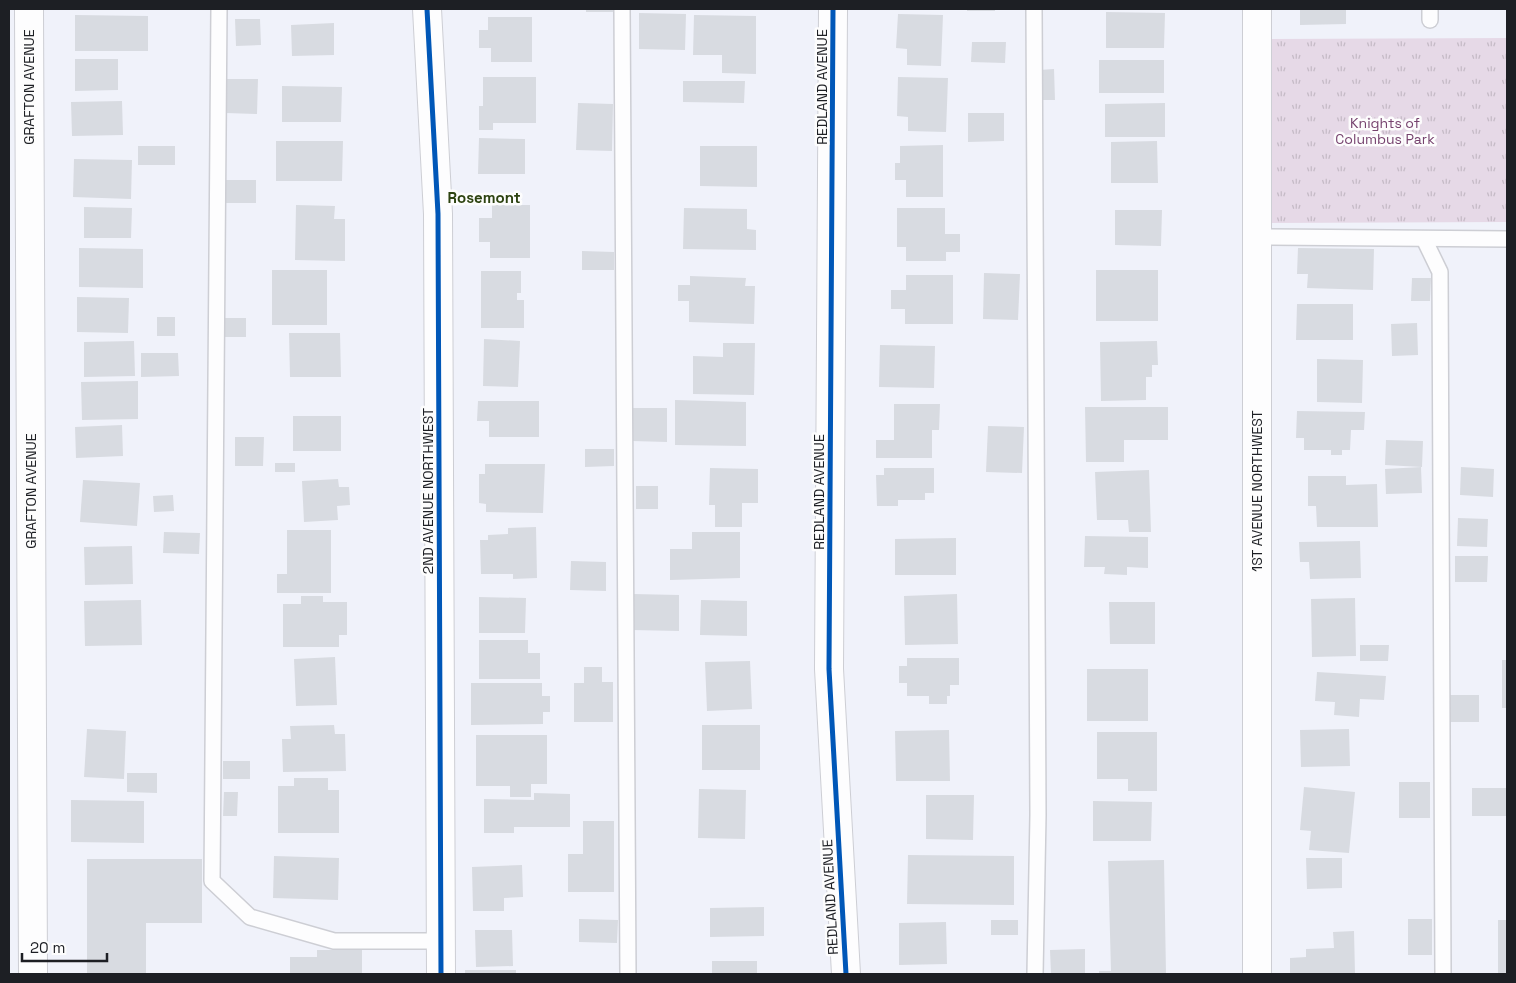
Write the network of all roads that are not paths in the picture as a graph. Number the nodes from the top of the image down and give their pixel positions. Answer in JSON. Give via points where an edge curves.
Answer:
{"nodes":[{"id":1,"x":29,"y":9,"type":"edge"},
{"id":2,"x":219,"y":9,"type":"edge"},
{"id":3,"x":427,"y":9,"type":"edge"},
{"id":4,"x":622,"y":9,"type":"edge"},
{"id":5,"x":833,"y":9,"type":"edge"},
{"id":6,"x":1034,"y":9,"type":"edge"},
{"id":7,"x":1257,"y":9,"type":"edge"},
{"id":8,"x":1258,"y":237,"type":"junction"},
{"id":9,"x":1424,"y":239,"type":"junction"},
{"id":10,"x":1507,"y":239,"type":"edge"},
{"id":11,"x":441,"y":941,"type":"junction"},
{"id":12,"x":33,"y":974,"type":"edge"},
{"id":13,"x":441,"y":974,"type":"edge"},
{"id":14,"x":628,"y":974,"type":"edge"},
{"id":15,"x":846,"y":974,"type":"edge"},
{"id":16,"x":1035,"y":974,"type":"edge"},
{"id":17,"x":1257,"y":974,"type":"edge"},
{"id":18,"x":1443,"y":974,"type":"edge"}],
"edges":[{"from":1,"to":12,"type":"street","name":"GRAFTON AVENUE"},
{"from":2,"to":11,"type":"lane","via":[[212,881],[250,917],[334,941]]},
{"from":3,"to":11,"type":"street","name":"2ND AVENUE NORTHWEST","via":[[438,214]]},
{"from":4,"to":14,"type":"lane"},
{"from":5,"to":15,"type":"street","name":"REDLAND AVENUE","via":[[828,669]]},
{"from":6,"to":16,"type":"lane","via":[[1038,815]]},
{"from":7,"to":8,"type":"street","name":"1ST AVENUE NORTHWEST"},
{"from":8,"to":9,"type":"lane"},
{"from":8,"to":17,"type":"street","name":"1ST AVENUE NORTHWEST"},
{"from":9,"to":10,"type":"lane"},
{"from":9,"to":18,"type":"lane","via":[[1440,272]]},
{"from":11,"to":13,"type":"street","name":"2ND AVENUE NORTHWEST"}]}
